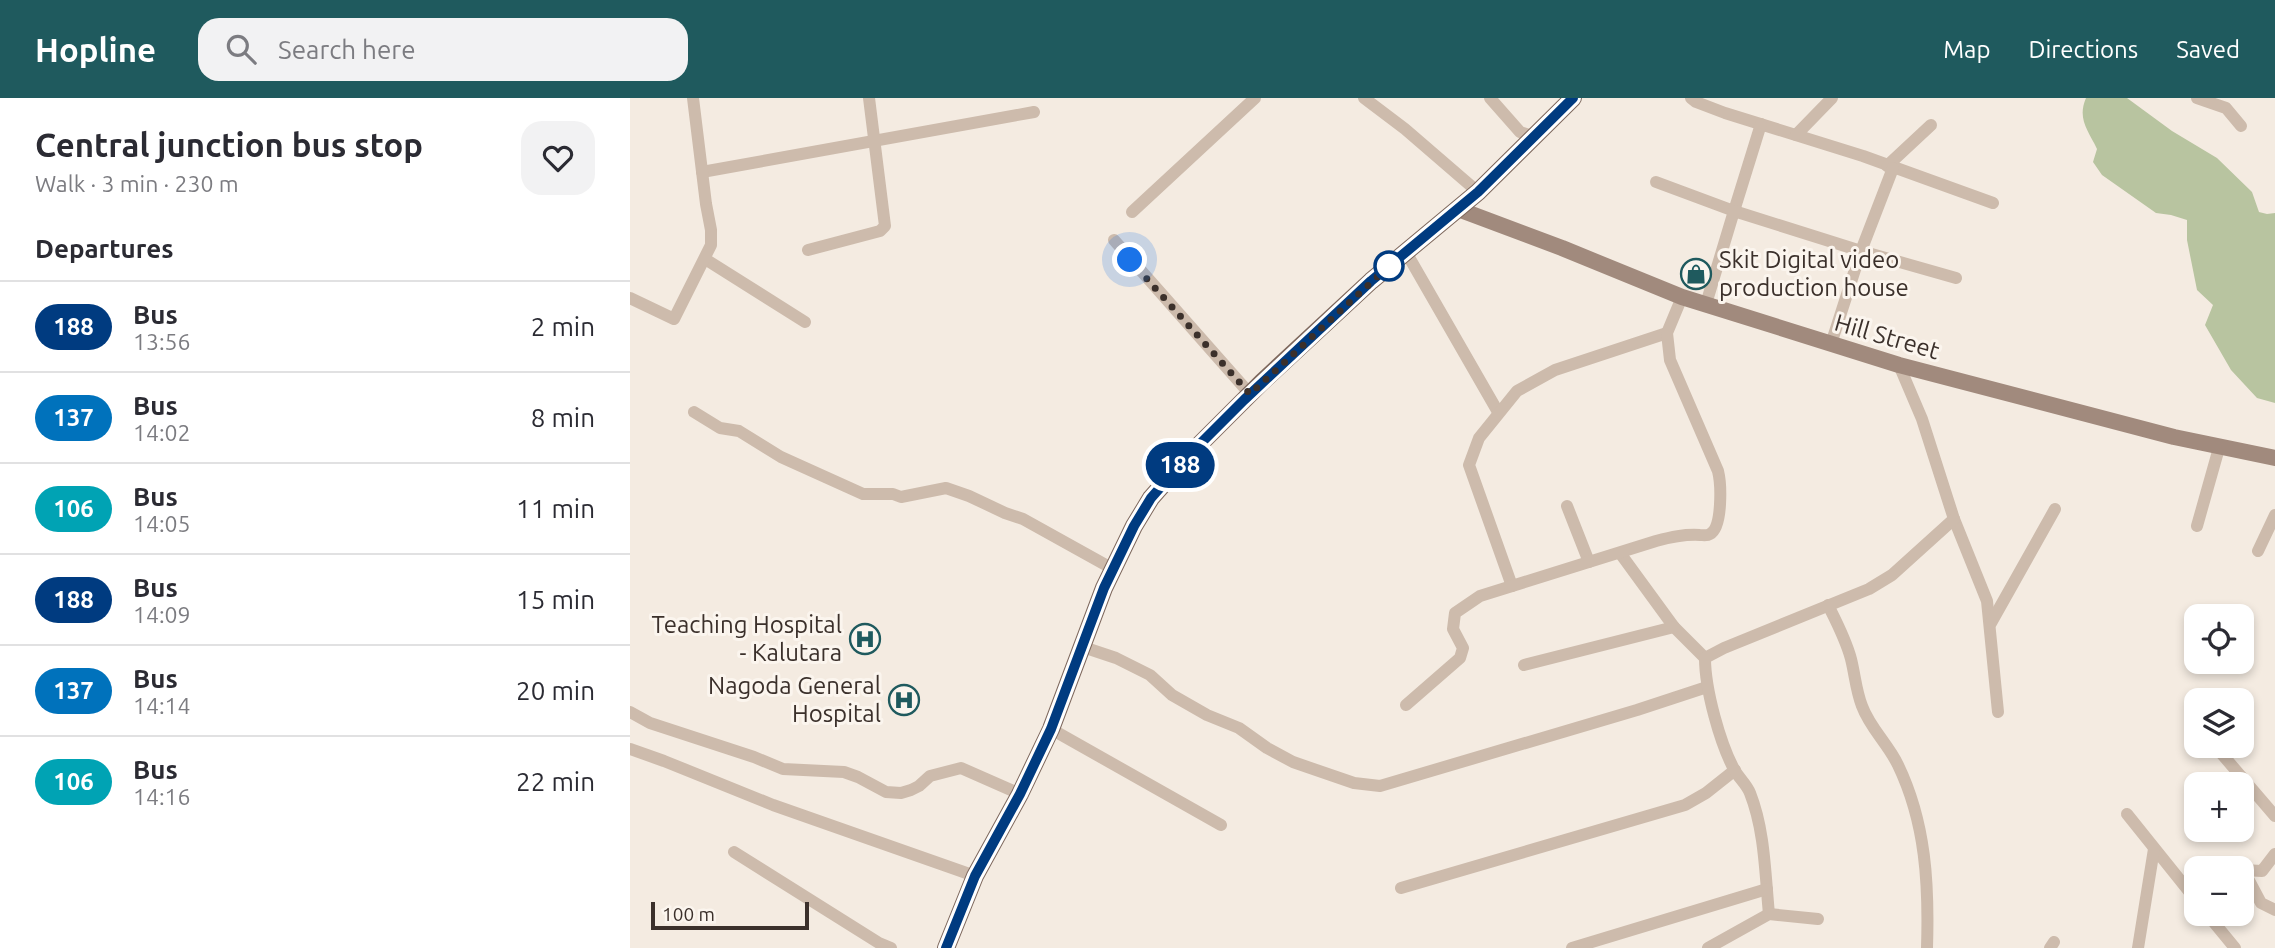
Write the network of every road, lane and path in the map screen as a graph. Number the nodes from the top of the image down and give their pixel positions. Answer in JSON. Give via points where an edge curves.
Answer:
{"nodes":[{"id":1,"x":693,"y":98,"type":"edge"},
{"id":2,"x":869,"y":98,"type":"edge"},
{"id":3,"x":1255,"y":98,"type":"edge"},
{"id":4,"x":1364,"y":98,"type":"edge"},
{"id":5,"x":1490,"y":98,"type":"edge"},
{"id":6,"x":1573,"y":98,"type":"edge"},
{"id":7,"x":1691,"y":98,"type":"edge"},
{"id":8,"x":1832,"y":98,"type":"edge"},
{"id":9,"x":2197,"y":98,"type":"edge"},
{"id":10,"x":1034,"y":112,"type":"dead end"},
{"id":11,"x":1761,"y":124,"type":"junction"},
{"id":12,"x":1931,"y":125,"type":"dead end"},
{"id":13,"x":2241,"y":126,"type":"dead end"},
{"id":14,"x":1796,"y":135,"type":"junction"},
{"id":15,"x":1535,"y":137,"type":"junction"},
{"id":16,"x":875,"y":141,"type":"junction"},
{"id":17,"x":1890,"y":167,"type":"junction"},
{"id":18,"x":702,"y":172,"type":"junction"},
{"id":19,"x":1656,"y":183,"type":"dead end"},
{"id":20,"x":1478,"y":192,"type":"junction"},
{"id":21,"x":1993,"y":203,"type":"dead end"},
{"id":22,"x":1458,"y":209,"type":"junction"},
{"id":23,"x":1734,"y":211,"type":"junction"},
{"id":24,"x":1132,"y":212,"type":"dead end"},
{"id":25,"x":1114,"y":240,"type":"dead end"},
{"id":26,"x":808,"y":250,"type":"dead end"},
{"id":27,"x":1861,"y":251,"type":"junction"},
{"id":28,"x":1406,"y":252,"type":"junction"},
{"id":29,"x":705,"y":259,"type":"junction"},
{"id":30,"x":1956,"y":278,"type":"dead end"},
{"id":31,"x":1682,"y":297,"type":"junction"},
{"id":32,"x":630,"y":298,"type":"edge"},
{"id":33,"x":1706,"y":304,"type":"junction"},
{"id":34,"x":805,"y":322,"type":"dead end"},
{"id":35,"x":1667,"y":333,"type":"junction"},
{"id":36,"x":1831,"y":344,"type":"junction"},
{"id":37,"x":1899,"y":365,"type":"junction"},
{"id":38,"x":1250,"y":394,"type":"junction"},
{"id":39,"x":694,"y":412,"type":"dead end"},
{"id":40,"x":1498,"y":412,"type":"junction"},
{"id":41,"x":2220,"y":448,"type":"junction"},
{"id":42,"x":2275,"y":458,"type":"edge"},
{"id":43,"x":1567,"y":506,"type":"dead end"},
{"id":44,"x":2055,"y":509,"type":"dead end"},
{"id":45,"x":2275,"y":515,"type":"edge"},
{"id":46,"x":1954,"y":519,"type":"junction"},
{"id":47,"x":2197,"y":526,"type":"dead end"},
{"id":48,"x":2258,"y":551,"type":"dead end"},
{"id":49,"x":1620,"y":553,"type":"junction"},
{"id":50,"x":1589,"y":562,"type":"junction"},
{"id":51,"x":1113,"y":569,"type":"junction"},
{"id":52,"x":1512,"y":586,"type":"junction"},
{"id":53,"x":1828,"y":605,"type":"junction"},
{"id":54,"x":1991,"y":623,"type":"junction"},
{"id":55,"x":1674,"y":627,"type":"junction"},
{"id":56,"x":1083,"y":647,"type":"junction"},
{"id":57,"x":1705,"y":658,"type":"junction"},
{"id":58,"x":1524,"y":665,"type":"dead end"},
{"id":59,"x":1707,"y":687,"type":"junction"},
{"id":60,"x":1406,"y":705,"type":"dead end"},
{"id":61,"x":630,"y":712,"type":"edge"},
{"id":62,"x":1998,"y":712,"type":"dead end"},
{"id":63,"x":1051,"y":729,"type":"junction"},
{"id":64,"x":630,"y":749,"type":"edge"},
{"id":65,"x":2225,"y":758,"type":"edge"},
{"id":66,"x":1735,"y":770,"type":"junction"},
{"id":67,"x":1020,"y":794,"type":"junction"},
{"id":68,"x":2127,"y":814,"type":"dead end"},
{"id":69,"x":2275,"y":816,"type":"edge"},
{"id":70,"x":1221,"y":825,"type":"dead end"},
{"id":71,"x":2154,"y":849,"type":"junction"},
{"id":72,"x":734,"y":852,"type":"dead end"},
{"id":73,"x":2275,"y":854,"type":"edge"},
{"id":74,"x":2254,"y":871,"type":"edge"},
{"id":75,"x":975,"y":876,"type":"junction"},
{"id":76,"x":2184,"y":884,"type":"edge"},
{"id":77,"x":1401,"y":888,"type":"dead end"},
{"id":78,"x":1767,"y":889,"type":"junction"},
{"id":79,"x":2254,"y":890,"type":"edge"},
{"id":80,"x":2275,"y":910,"type":"edge"},
{"id":81,"x":1769,"y":915,"type":"junction"},
{"id":82,"x":1818,"y":919,"type":"dead end"},
{"id":83,"x":2217,"y":926,"type":"edge"},
{"id":84,"x":891,"y":948,"type":"edge"},
{"id":85,"x":946,"y":948,"type":"edge"},
{"id":86,"x":1572,"y":948,"type":"edge"},
{"id":87,"x":1708,"y":948,"type":"edge"},
{"id":88,"x":1927,"y":948,"type":"edge"},
{"id":89,"x":2137,"y":948,"type":"edge"},
{"id":90,"x":2235,"y":948,"type":"edge"}],
"edges":[{"from":1,"to":18,"type":"street"},
{"from":2,"to":16,"type":"street"},
{"from":3,"to":24,"type":"street"},
{"from":4,"to":20,"type":"street"},
{"from":5,"to":15,"type":"street","via":[[1520,132]]},
{"from":6,"to":15,"type":"main road"},
{"from":7,"to":11,"type":"street"},
{"from":8,"to":14,"type":"street"},
{"from":9,"to":13,"type":"street","via":[[2226,108]]},
{"from":10,"to":16,"type":"street"},
{"from":11,"to":14,"type":"street"},
{"from":11,"to":23,"type":"street"},
{"from":12,"to":17,"type":"street"},
{"from":14,"to":17,"type":"street"},
{"from":15,"to":20,"type":"main road"},
{"from":16,"to":18,"type":"street"},
{"from":16,"to":26,"type":"street","via":[[885,226]]},
{"from":17,"to":21,"type":"street"},
{"from":17,"to":27,"type":"street"},
{"from":18,"to":29,"type":"street","via":[[711,230]]},
{"from":19,"to":23,"type":"street"},
{"from":20,"to":22,"type":"main road"},
{"from":22,"to":28,"type":"main road"},
{"from":22,"to":31,"type":"main road","name":"Hill Street"},
{"from":23,"to":27,"type":"street"},
{"from":23,"to":33,"type":"street"},
{"from":25,"to":38,"type":"street"},
{"from":27,"to":30,"type":"street"},
{"from":27,"to":36,"type":"street"},
{"from":28,"to":38,"type":"main road"},
{"from":28,"to":40,"type":"street"},
{"from":29,"to":32,"type":"street","via":[[674,318]]},
{"from":29,"to":34,"type":"street"},
{"from":31,"to":33,"type":"main road","name":"Hill Street"},
{"from":31,"to":35,"type":"street"},
{"from":33,"to":36,"type":"main road","name":"Hill Street"},
{"from":35,"to":40,"type":"street","via":[[1555,370],[1517,391]]},
{"from":35,"to":49,"type":"street","via":[[1670,360],[1718,471],[1717,525],[1708,535],[1683,534]]},
{"from":36,"to":37,"type":"main road","name":"Hill Street"},
{"from":37,"to":41,"type":"main road","name":"Hill Street"},
{"from":37,"to":46,"type":"street"},
{"from":38,"to":51,"type":"main road","via":[[1157,490]]},
{"from":39,"to":51,"type":"street","via":[[863,494],[901,497],[946,488],[969,496],[1023,519]]},
{"from":40,"to":52,"type":"street","via":[[1479,438],[1469,465]]},
{"from":41,"to":42,"type":"main road","name":"Hill Street"},
{"from":41,"to":47,"type":"street"},
{"from":43,"to":50,"type":"street"},
{"from":44,"to":54,"type":"street"},
{"from":45,"to":48,"type":"street"},
{"from":46,"to":53,"type":"street","via":[[1892,575]]},
{"from":46,"to":54,"type":"street","via":[[1983,590]]},
{"from":49,"to":50,"type":"street"},
{"from":49,"to":55,"type":"street"},
{"from":50,"to":52,"type":"street"},
{"from":51,"to":56,"type":"main road"},
{"from":52,"to":60,"type":"street","via":[[1480,596],[1455,613],[1453,629],[1463,648],[1460,659]]},
{"from":53,"to":57,"type":"street"},
{"from":53,"to":88,"type":"street","via":[[1846,643],[1861,706],[1898,766],[1915,812],[1928,883]]},
{"from":54,"to":62,"type":"street"},
{"from":55,"to":57,"type":"street"},
{"from":55,"to":58,"type":"street"},
{"from":56,"to":59,"type":"street","via":[[1150,675],[1172,695],[1239,728],[1293,762],[1354,783],[1380,786]]},
{"from":56,"to":63,"type":"main road"},
{"from":57,"to":59,"type":"street"},
{"from":59,"to":66,"type":"street"},
{"from":61,"to":67,"type":"street","via":[[783,769],[844,772],[886,792],[911,790],[930,776],[961,768]]},
{"from":63,"to":67,"type":"main road"},
{"from":63,"to":70,"type":"street"},
{"from":64,"to":75,"type":"street"},
{"from":65,"to":69,"type":"street"},
{"from":66,"to":77,"type":"street","via":[[1685,804]]},
{"from":66,"to":78,"type":"street","via":[[1754,807]]},
{"from":67,"to":75,"type":"main road"},
{"from":68,"to":71,"type":"street"},
{"from":71,"to":76,"type":"street"},
{"from":71,"to":89,"type":"street"},
{"from":72,"to":84,"type":"street"},
{"from":73,"to":74,"type":"street","via":[[2262,871]]},
{"from":75,"to":85,"type":"main road"},
{"from":78,"to":81,"type":"street"},
{"from":78,"to":86,"type":"street"},
{"from":79,"to":80,"type":"street","via":[[2261,903]]},
{"from":81,"to":82,"type":"street"},
{"from":81,"to":87,"type":"street"},
{"from":83,"to":90,"type":"street"}]}
